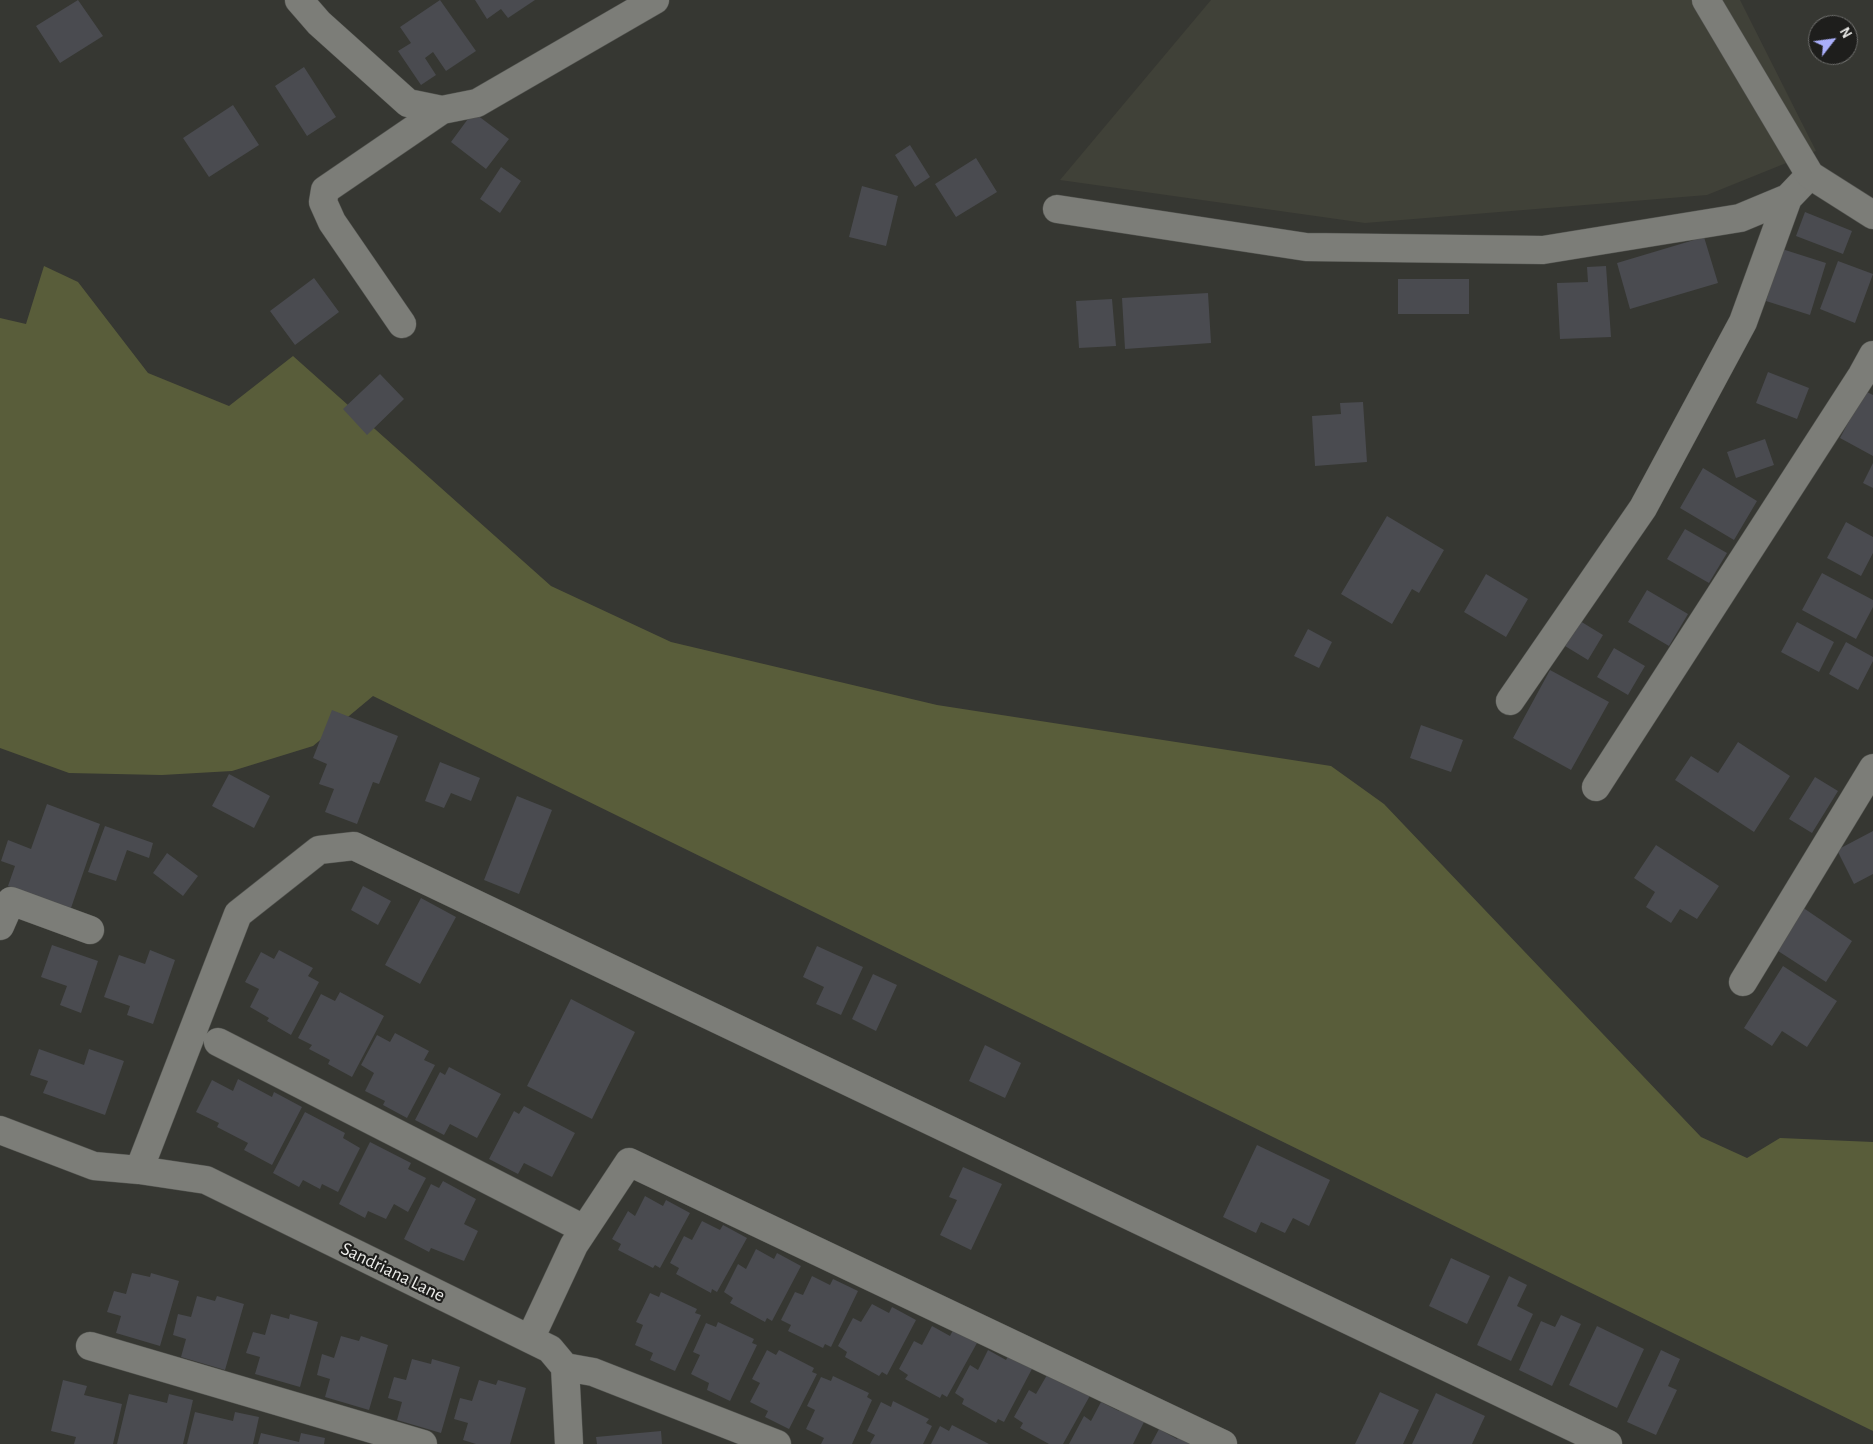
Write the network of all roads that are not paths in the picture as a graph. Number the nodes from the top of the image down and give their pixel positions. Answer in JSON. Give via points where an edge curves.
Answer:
{"nodes":[{"id":1,"x":299,"y":0,"type":"edge"},
{"id":2,"x":655,"y":0,"type":"edge"},
{"id":3,"x":1706,"y":0,"type":"edge"},
{"id":4,"x":442,"y":110,"type":"junction"},
{"id":5,"x":1810,"y":175,"type":"junction"},
{"id":6,"x":1788,"y":198,"type":"junction"},
{"id":7,"x":1057,"y":209,"type":"dead end"},
{"id":8,"x":1873,"y":214,"type":"edge"},
{"id":9,"x":402,"y":324,"type":"dead end"},
{"id":10,"x":1873,"y":355,"type":"edge"},
{"id":11,"x":1510,"y":700,"type":"dead end"},
{"id":12,"x":1873,"y":768,"type":"edge"},
{"id":13,"x":1596,"y":787,"type":"dead end"},
{"id":14,"x":0,"y":926,"type":"edge"},
{"id":15,"x":90,"y":930,"type":"dead end"},
{"id":16,"x":1743,"y":982,"type":"dead end"},
{"id":17,"x":218,"y":1042,"type":"dead end"},
{"id":18,"x":0,"y":1130,"type":"edge"},
{"id":19,"x":139,"y":1170,"type":"junction"},
{"id":20,"x":584,"y":1229,"type":"junction"},
{"id":21,"x":530,"y":1339,"type":"junction"},
{"id":22,"x":90,"y":1346,"type":"dead end"},
{"id":23,"x":565,"y":1366,"type":"junction"},
{"id":24,"x":771,"y":1443,"type":"edge"},
{"id":25,"x":423,"y":1444,"type":"edge"},
{"id":26,"x":569,"y":1444,"type":"edge"},
{"id":27,"x":1223,"y":1444,"type":"edge"},
{"id":28,"x":1608,"y":1444,"type":"edge"}],
"edges":[{"from":1,"to":4,"type":"street","via":[[319,23],[408,103]]},
{"from":2,"to":4,"type":"street","via":[[477,103]]},
{"from":3,"to":5,"type":"street"},
{"from":4,"to":9,"type":"street","via":[[325,190],[323,202],[332,222]]},
{"from":5,"to":6,"type":"street"},
{"from":5,"to":8,"type":"street"},
{"from":6,"to":7,"type":"street","via":[[1740,218],[1543,250],[1306,247]]},
{"from":6,"to":11,"type":"street","via":[[1744,322],[1643,508]]},
{"from":10,"to":13,"type":"street"},
{"from":12,"to":16,"type":"street"},
{"from":14,"to":15,"type":"street","via":[[11,901]]},
{"from":17,"to":20,"type":"street"},
{"from":18,"to":19,"type":"street","name":"Sandriana Lane","via":[[94,1166]]},
{"from":19,"to":21,"type":"street","name":"Sandriana Lane","via":[[206,1180]]},
{"from":19,"to":28,"type":"street","via":[[238,914],[319,850],[354,846]]},
{"from":20,"to":21,"type":"street"},
{"from":20,"to":27,"type":"street","via":[[629,1162]]},
{"from":21,"to":23,"type":"street","name":"Sandriana Lane","via":[[550,1349]]},
{"from":22,"to":25,"type":"street"},
{"from":23,"to":24,"type":"street","via":[[593,1372]]},
{"from":23,"to":26,"type":"street"}]}
